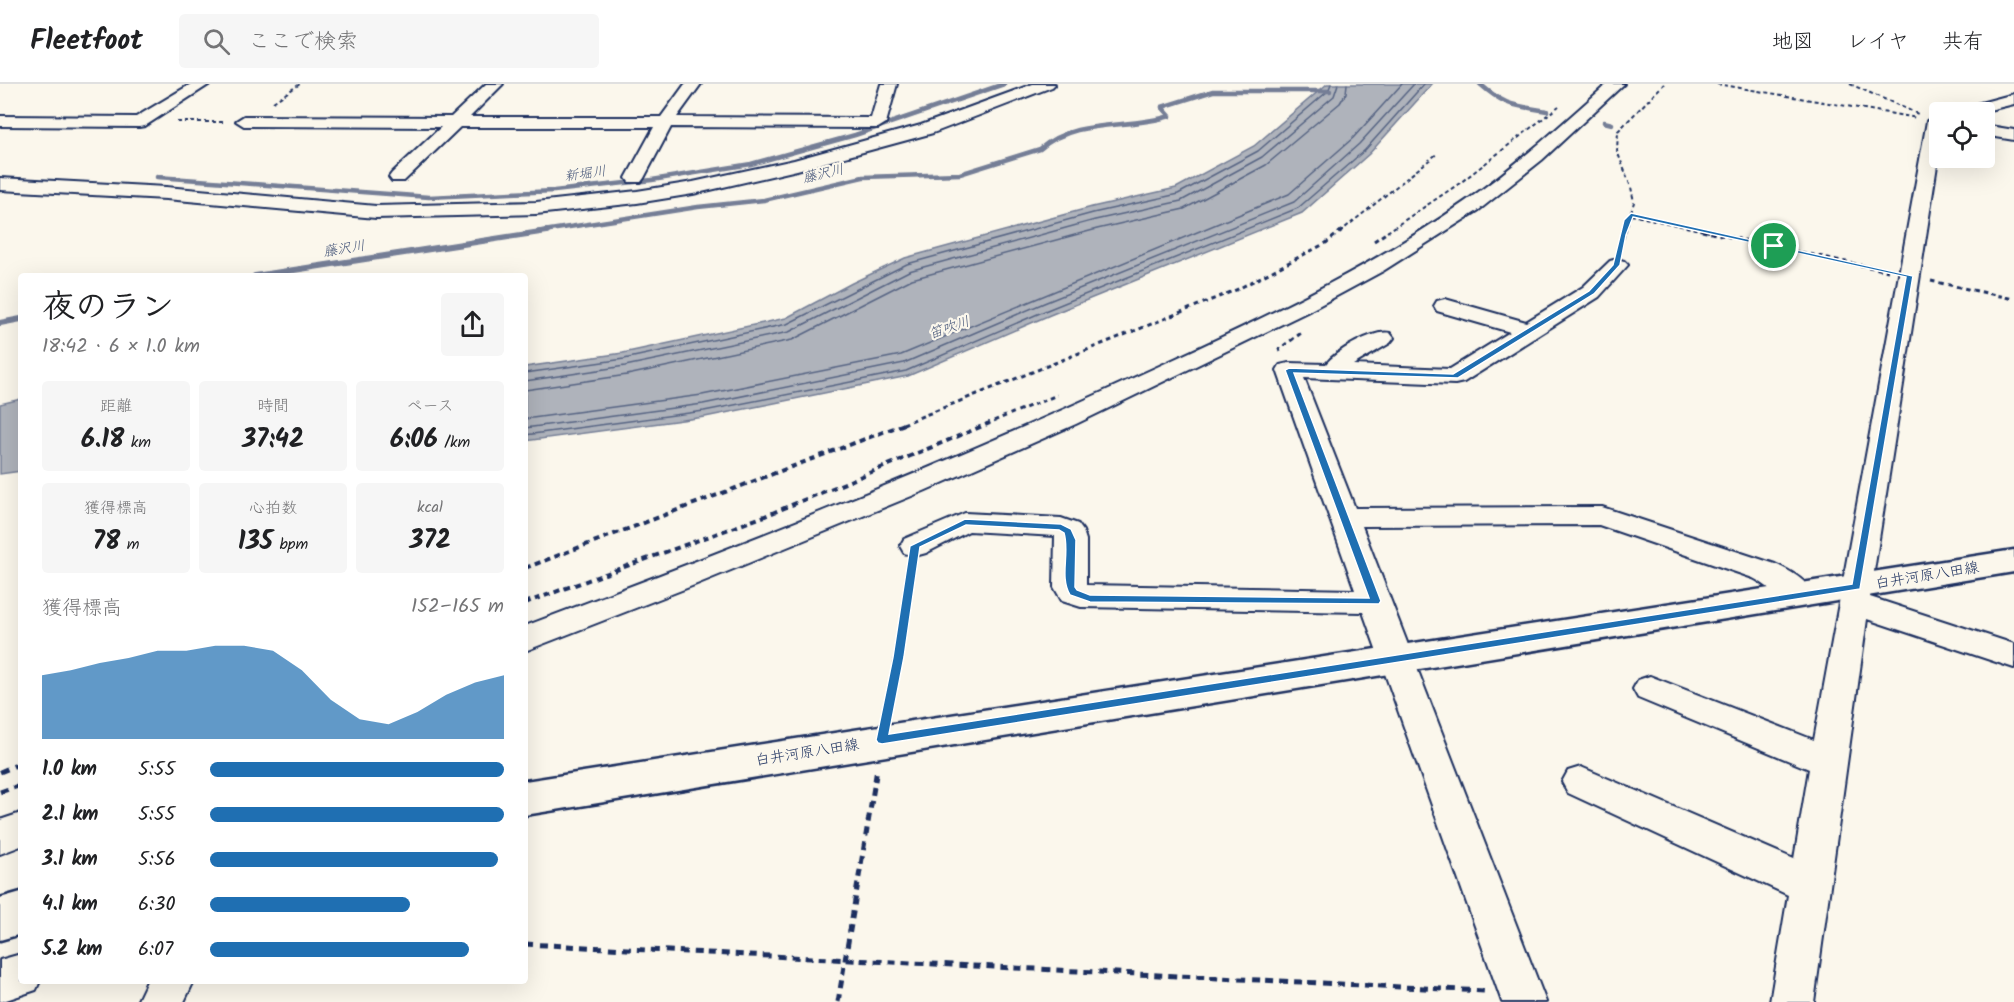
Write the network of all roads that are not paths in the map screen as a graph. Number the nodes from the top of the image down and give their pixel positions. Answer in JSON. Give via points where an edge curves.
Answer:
{"nodes":[{"id":1,"x":202,"y":84,"type":"edge"},
{"id":2,"x":495,"y":84,"type":"edge"},
{"id":3,"x":693,"y":84,"type":"edge"},
{"id":4,"x":889,"y":84,"type":"edge"},
{"id":5,"x":1047,"y":84,"type":"edge"},
{"id":6,"x":1616,"y":84,"type":"edge"},
{"id":7,"x":2012,"y":91,"type":"edge"},
{"id":8,"x":1987,"y":102,"type":"edge"},
{"id":9,"x":0,"y":121,"type":"edge"},
{"id":10,"x":244,"y":121,"type":"road end"},
{"id":11,"x":456,"y":122,"type":"junction"},
{"id":12,"x":665,"y":123,"type":"junction"},
{"id":13,"x":1995,"y":132,"type":"edge"},
{"id":14,"x":2014,"y":135,"type":"edge"},
{"id":15,"x":1929,"y":163,"type":"edge"},
{"id":16,"x":398,"y":177,"type":"dead end"},
{"id":17,"x":635,"y":178,"type":"dead end"},
{"id":18,"x":0,"y":184,"type":"edge"},
{"id":19,"x":1617,"y":265,"type":"road end"},
{"id":20,"x":1445,"y":306,"type":"dead end"},
{"id":21,"x":1531,"y":331,"type":"junction"},
{"id":22,"x":1382,"y":338,"type":"dead end"},
{"id":23,"x":1338,"y":372,"type":"junction"},
{"id":24,"x":1344,"y":518,"type":"junction"},
{"id":25,"x":915,"y":546,"type":"road end"},
{"id":26,"x":2014,"y":561,"type":"edge"},
{"id":27,"x":1799,"y":595,"type":"junction"},
{"id":28,"x":1855,"y":595,"type":"junction"},
{"id":29,"x":1376,"y":601,"type":"junction"},
{"id":30,"x":528,"y":638,"type":"edge"},
{"id":31,"x":2014,"y":656,"type":"edge"},
{"id":32,"x":1396,"y":659,"type":"junction"},
{"id":33,"x":1650,"y":689,"type":"dead end"},
{"id":34,"x":1829,"y":761,"type":"junction"},
{"id":35,"x":1581,"y":782,"type":"dead end"},
{"id":36,"x":528,"y":798,"type":"edge"},
{"id":37,"x":18,"y":831,"type":"edge"},
{"id":38,"x":0,"y":837,"type":"edge"},
{"id":39,"x":1809,"y":885,"type":"junction"},
{"id":40,"x":18,"y":914,"type":"edge"},
{"id":41,"x":0,"y":919,"type":"edge"},
{"id":42,"x":18,"y":976,"type":"edge"},
{"id":43,"x":0,"y":981,"type":"edge"},
{"id":44,"x":170,"y":984,"type":"edge"},
{"id":45,"x":1522,"y":997,"type":"edge"},
{"id":46,"x":159,"y":1002,"type":"edge"},
{"id":47,"x":1792,"y":1002,"type":"edge"}],
"edges":[{"from":1,"to":9,"type":"street","via":[[139,122]]},
{"from":2,"to":11,"type":"street"},
{"from":3,"to":12,"type":"street"},
{"from":4,"to":12,"type":"street","via":[[878,123]]},
{"from":5,"to":18,"type":"street","via":[[916,132],[797,165],[693,188],[536,208],[376,212],[166,193]]},
{"from":6,"to":30,"type":"street","via":[[1520,171],[1344,286],[1010,446]]},
{"from":7,"to":8,"type":"street"},
{"from":10,"to":11,"type":"street"},
{"from":11,"to":12,"type":"street"},
{"from":11,"to":16,"type":"street"},
{"from":12,"to":17,"type":"street"},
{"from":13,"to":14,"type":"street"},
{"from":15,"to":28,"type":"street"},
{"from":19,"to":21,"type":"street","via":[[1591,292]]},
{"from":20,"to":21,"type":"street"},
{"from":21,"to":23,"type":"street","via":[[1455,377]]},
{"from":22,"to":23,"type":"street","via":[[1341,362]]},
{"from":23,"to":24,"type":"street","via":[[1289,370]]},
{"from":24,"to":27,"type":"street","via":[[1602,516],[1764,571]]},
{"from":24,"to":29,"type":"street"},
{"from":25,"to":29,"type":"street","via":[[965,522],[1061,527],[1068,531],[1071,540],[1070,587],[1081,596]]},
{"from":26,"to":28,"type":"main road","name":"白井河原八田線"},
{"from":27,"to":28,"type":"main road","name":"白井河原八田線"},
{"from":27,"to":32,"type":"main road","name":"白井河原八田線"},
{"from":28,"to":31,"type":"street"},
{"from":28,"to":34,"type":"street"},
{"from":29,"to":32,"type":"street"},
{"from":32,"to":36,"type":"main road","name":"白井河原八田線"},
{"from":32,"to":45,"type":"street"},
{"from":33,"to":34,"type":"street"},
{"from":34,"to":39,"type":"street"},
{"from":35,"to":39,"type":"street"},
{"from":37,"to":38,"type":"street"},
{"from":39,"to":47,"type":"street"},
{"from":40,"to":41,"type":"main road"},
{"from":42,"to":43,"type":"street"},
{"from":44,"to":46,"type":"street"}]}
